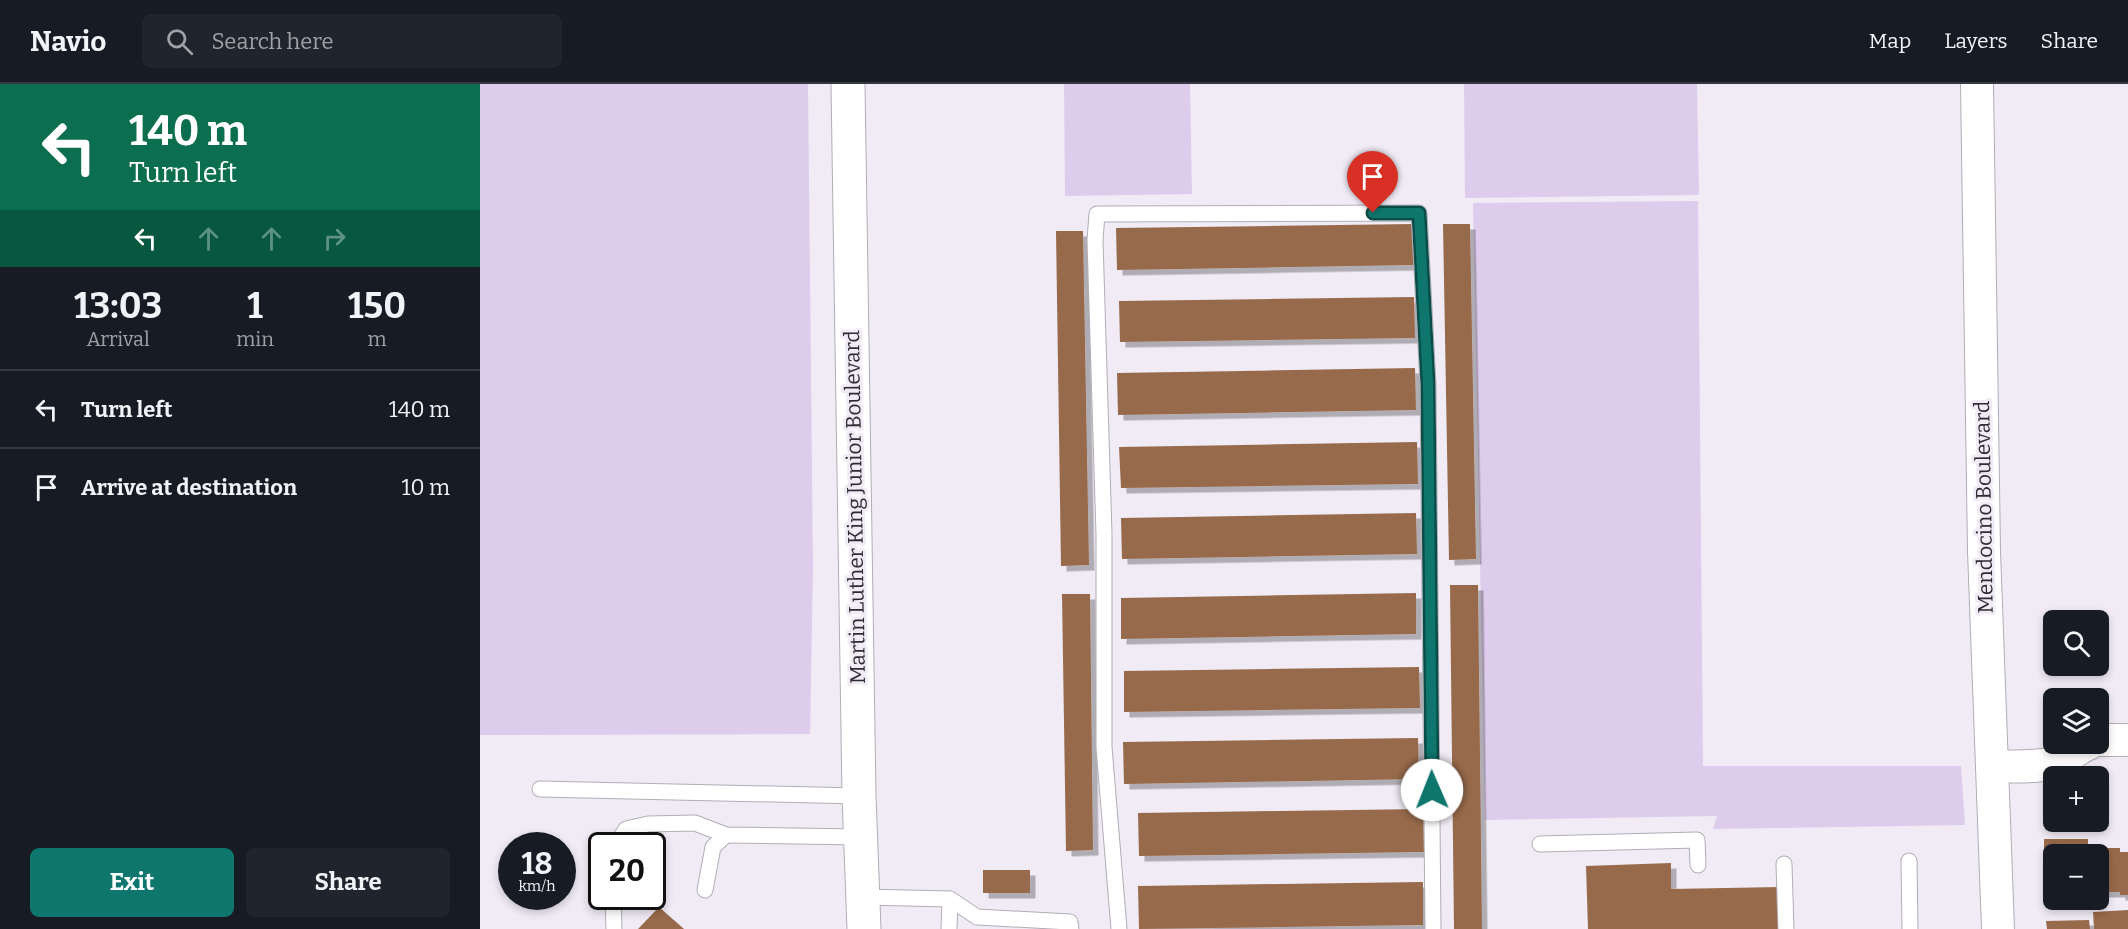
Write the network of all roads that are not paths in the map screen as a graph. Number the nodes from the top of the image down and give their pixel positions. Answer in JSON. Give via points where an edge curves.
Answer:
{"nodes":[{"id":1,"x":848,"y":84,"type":"edge"},
{"id":2,"x":1977,"y":84,"type":"edge"},
{"id":3,"x":2109,"y":740,"type":"edge"},
{"id":4,"x":2128,"y":740,"type":"edge"},
{"id":5,"x":2070,"y":754,"type":"edge"},
{"id":6,"x":1993,"y":767,"type":"junction"},
{"id":7,"x":540,"y":789,"type":"dead end"},
{"id":8,"x":859,"y":796,"type":"junction"},
{"id":9,"x":625,"y":832,"type":"edge"},
{"id":10,"x":726,"y":835,"type":"junction"},
{"id":11,"x":860,"y":837,"type":"junction"},
{"id":12,"x":1540,"y":844,"type":"dead end"},
{"id":13,"x":1909,"y":861,"type":"dead end"},
{"id":14,"x":1784,"y":864,"type":"dead end"},
{"id":15,"x":1698,"y":865,"type":"dead end"},
{"id":16,"x":705,"y":890,"type":"dead end"},
{"id":17,"x":863,"y":897,"type":"junction"},
{"id":18,"x":950,"y":899,"type":"junction"},
{"id":19,"x":613,"y":910,"type":"edge"},
{"id":20,"x":614,"y":929,"type":"edge"},
{"id":21,"x":864,"y":929,"type":"edge"},
{"id":22,"x":949,"y":929,"type":"edge"},
{"id":23,"x":1071,"y":929,"type":"edge"},
{"id":24,"x":1119,"y":929,"type":"edge"},
{"id":25,"x":1433,"y":929,"type":"edge"},
{"id":26,"x":1786,"y":929,"type":"edge"},
{"id":27,"x":1910,"y":929,"type":"edge"},
{"id":28,"x":1998,"y":929,"type":"edge"}],
"edges":[{"from":1,"to":8,"type":"street","name":"Martin Luther King Junior Boulevard"},
{"from":2,"to":6,"type":"street","name":"Mendocino Boulevard","via":[[1984,551]]},
{"from":3,"to":4,"type":"street"},
{"from":5,"to":6,"type":"street","via":[[2059,762]]},
{"from":6,"to":28,"type":"street","name":"Mendocino Boulevard"},
{"from":7,"to":8,"type":"lane"},
{"from":8,"to":11,"type":"street","name":"Martin Luther King Junior Boulevard"},
{"from":9,"to":10,"type":"lane","via":[[648,824],[695,823]]},
{"from":10,"to":11,"type":"lane"},
{"from":10,"to":16,"type":"lane","via":[[713,847]]},
{"from":11,"to":17,"type":"street","name":"Martin Luther King Junior Boulevard"},
{"from":12,"to":15,"type":"lane","via":[[1697,840]]},
{"from":13,"to":27,"type":"lane"},
{"from":14,"to":26,"type":"lane"},
{"from":17,"to":18,"type":"lane"},
{"from":17,"to":21,"type":"street","name":"Martin Luther King Junior Boulevard"},
{"from":18,"to":22,"type":"lane"},
{"from":18,"to":23,"type":"lane","via":[[977,917],[1070,922]]},
{"from":19,"to":20,"type":"lane"},
{"from":24,"to":25,"type":"lane","via":[[1104,747],[1097,214],[1419,213],[1428,384]]}]}
